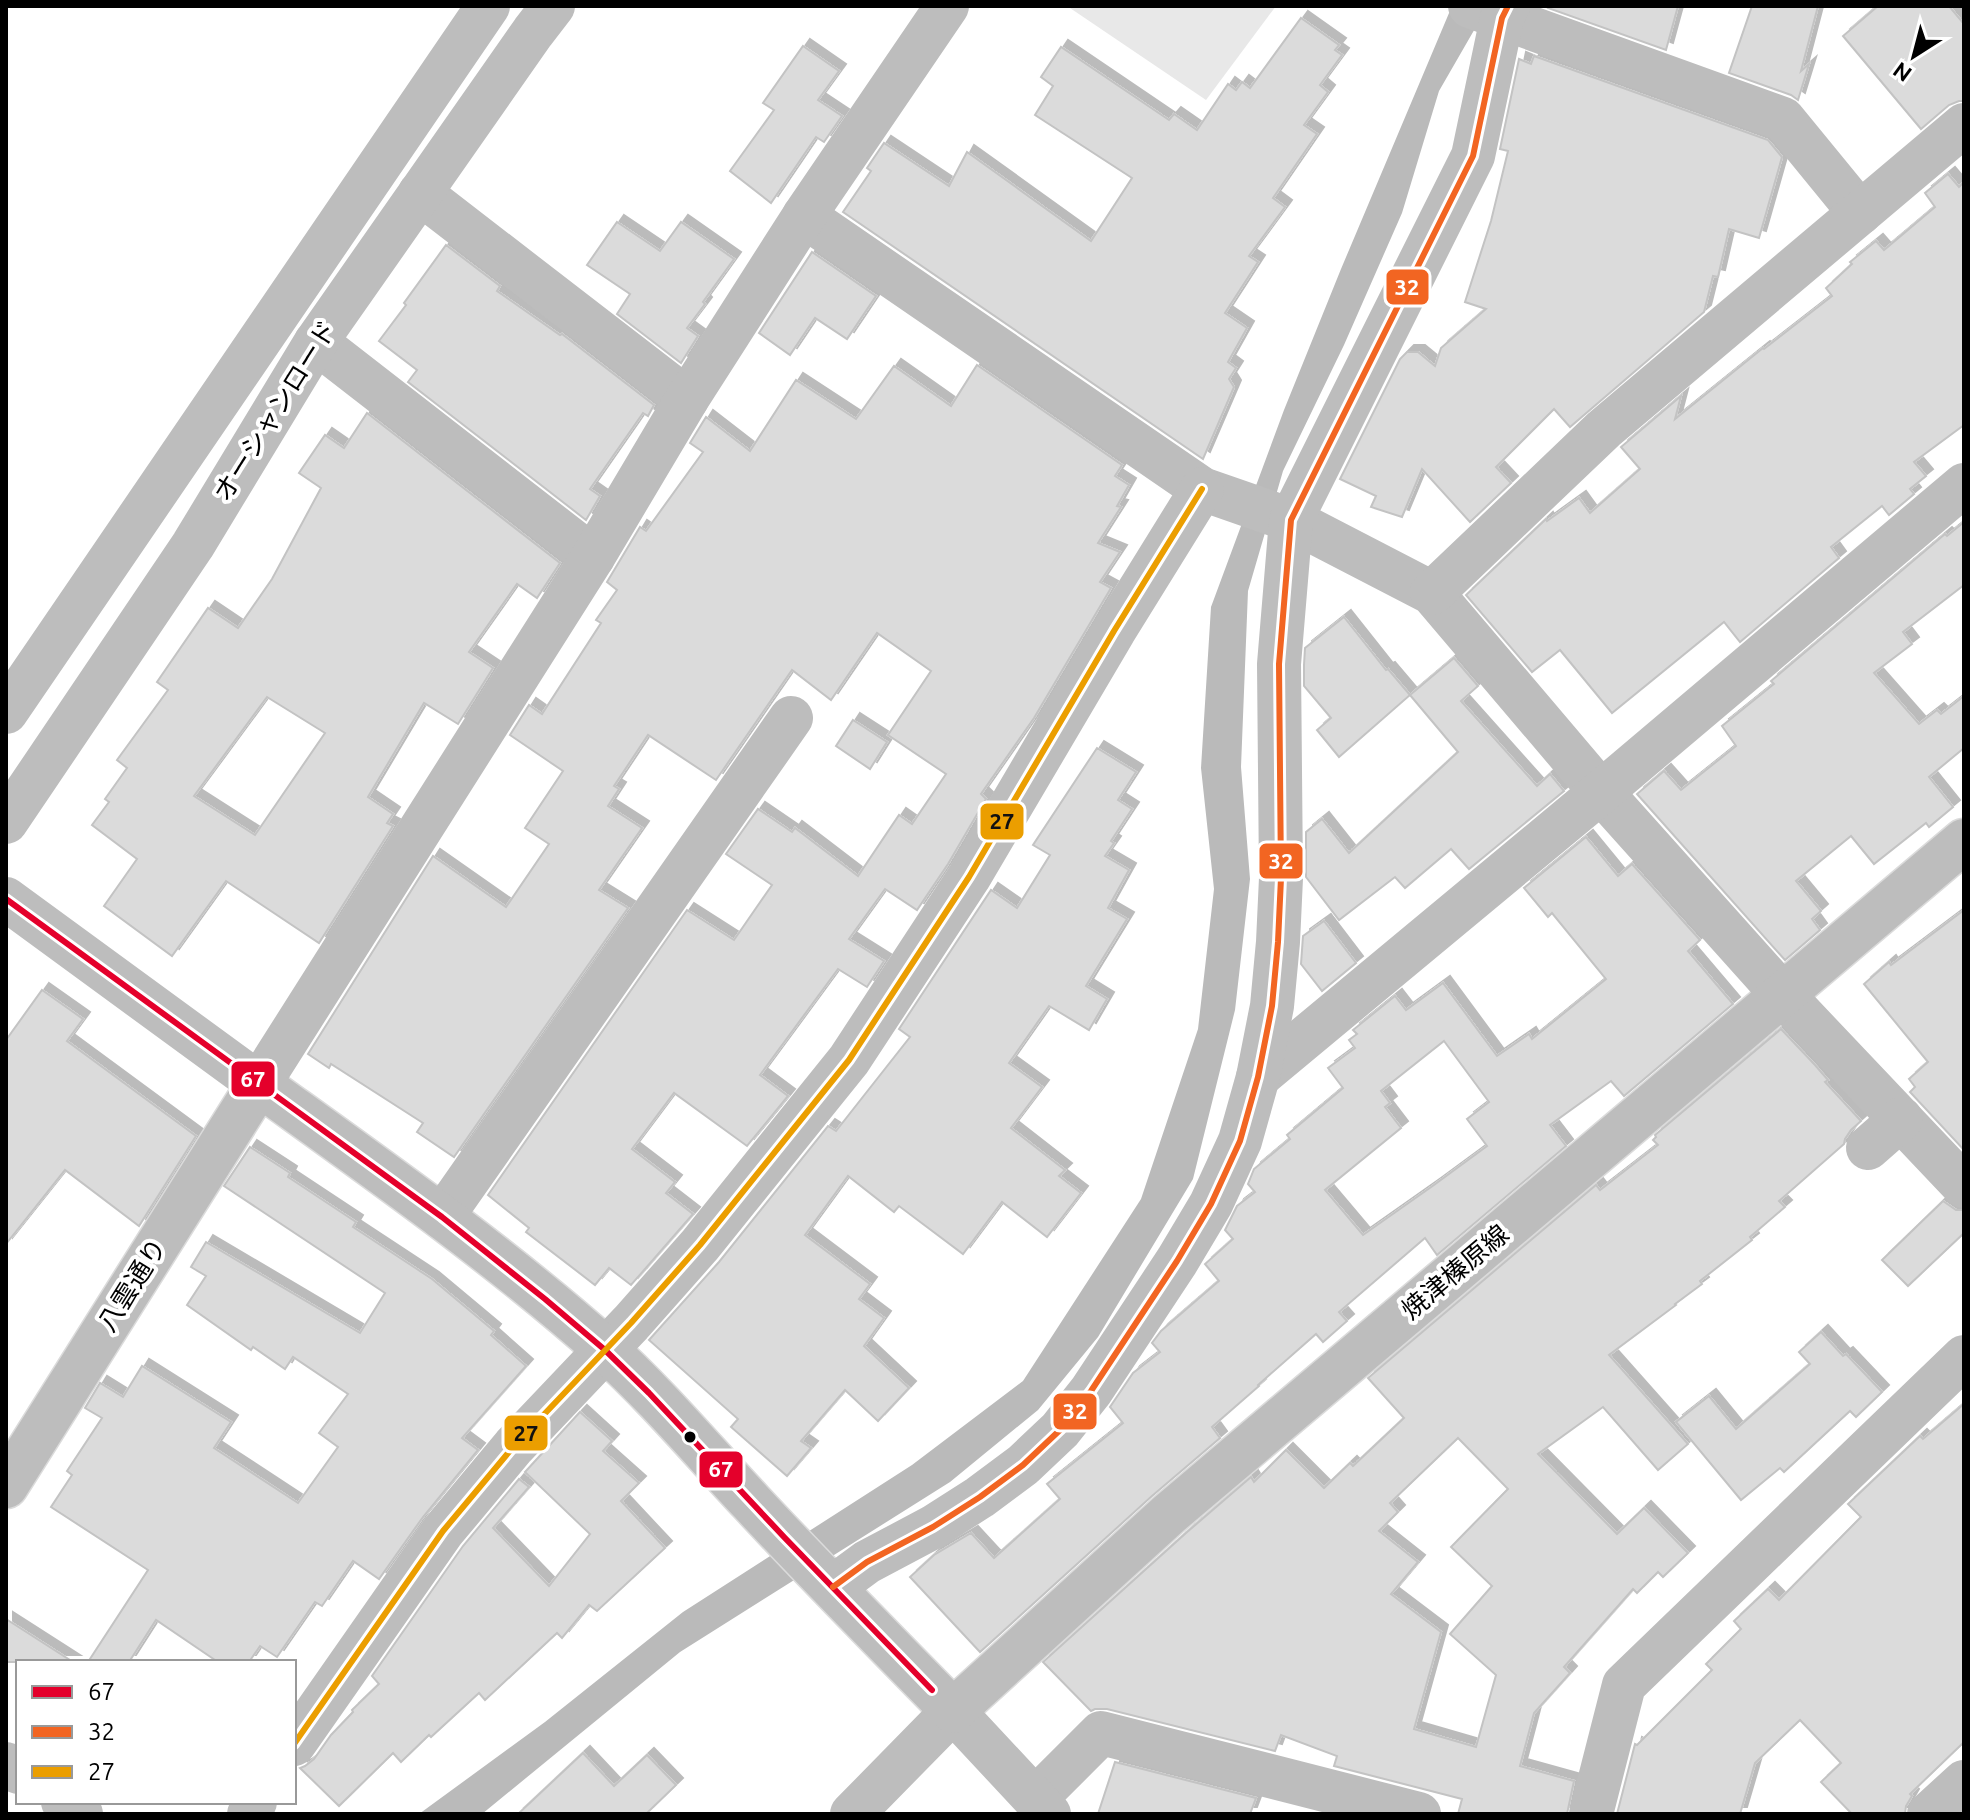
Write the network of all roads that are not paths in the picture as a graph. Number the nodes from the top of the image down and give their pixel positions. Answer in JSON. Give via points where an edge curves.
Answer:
{"nodes":[{"id":1,"x":488,"y":6,"type":"edge"},
{"id":2,"x":553,"y":6,"type":"edge"},
{"id":3,"x":947,"y":6,"type":"edge"},
{"id":4,"x":1493,"y":10,"type":"edge"},
{"id":5,"x":1964,"y":125,"type":"edge"},
{"id":6,"x":420,"y":193,"type":"junction"},
{"id":7,"x":1860,"y":213,"type":"junction"},
{"id":8,"x":804,"y":216,"type":"junction"},
{"id":9,"x":316,"y":342,"type":"junction"},
{"id":10,"x":687,"y":399,"type":"junction"},
{"id":11,"x":1964,"y":485,"type":"edge"},
{"id":12,"x":1202,"y":489,"type":"junction"},
{"id":13,"x":1291,"y":520,"type":"junction"},
{"id":14,"x":593,"y":557,"type":"junction"},
{"id":15,"x":1432,"y":593,"type":"junction"},
{"id":16,"x":6,"y":712,"type":"edge"},
{"id":17,"x":791,"y":718,"type":"dead end"},
{"id":18,"x":1601,"y":792,"type":"junction"},
{"id":19,"x":6,"y":822,"type":"edge"},
{"id":20,"x":1964,"y":841,"type":"edge"},
{"id":21,"x":6,"y":899,"type":"edge"},
{"id":22,"x":1782,"y":994,"type":"junction"},
{"id":23,"x":1258,"y":1077,"type":"junction"},
{"id":24,"x":259,"y":1084,"type":"junction"},
{"id":25,"x":1901,"y":1119,"type":"junction"},
{"id":26,"x":1868,"y":1148,"type":"dead end"},
{"id":27,"x":1964,"y":1186,"type":"edge"},
{"id":28,"x":442,"y":1217,"type":"junction"},
{"id":29,"x":605,"y":1350,"type":"junction"},
{"id":30,"x":1964,"y":1357,"type":"edge"},
{"id":31,"x":6,"y":1486,"type":"edge"},
{"id":32,"x":826,"y":1580,"type":"junction"},
{"id":33,"x":953,"y":1711,"type":"junction"},
{"id":34,"x":296,"y":1741,"type":"edge"},
{"id":35,"x":1964,"y":1782,"type":"edge"},
{"id":36,"x":1348,"y":1805,"type":"edge"},
{"id":37,"x":1042,"y":1806,"type":"edge"},
{"id":38,"x":852,"y":1814,"type":"edge"},
{"id":39,"x":1419,"y":1814,"type":"edge"},
{"id":40,"x":1591,"y":1814,"type":"edge"},
{"id":41,"x":1929,"y":1814,"type":"edge"}],
"edges":[{"from":1,"to":16,"type":"street","name":"オーシャンロード"},
{"from":2,"to":6,"type":"street","name":"オーシャンロード"},
{"from":3,"to":8,"type":"street","name":"八雲通り"},
{"from":4,"to":7,"type":"street","via":[[1783,119]]},
{"from":4,"to":13,"type":"street","via":[[1473,156]]},
{"from":5,"to":7,"type":"street"},
{"from":6,"to":9,"type":"street","name":"オーシャンロード"},
{"from":6,"to":10,"type":"street"},
{"from":7,"to":15,"type":"street","via":[[1604,429]]},
{"from":8,"to":10,"type":"street","name":"八雲通り"},
{"from":8,"to":12,"type":"street"},
{"from":9,"to":14,"type":"street"},
{"from":9,"to":19,"type":"street","name":"オーシャンロード","via":[[193,545]]},
{"from":10,"to":14,"type":"street","name":"八雲通り"},
{"from":11,"to":18,"type":"street"},
{"from":12,"to":13,"type":"street"},
{"from":12,"to":29,"type":"street","via":[[969,877],[849,1060],[700,1245]]},
{"from":13,"to":15,"type":"street"},
{"from":13,"to":23,"type":"street","via":[[1279,664],[1278,942]]},
{"from":14,"to":24,"type":"street","name":"八雲通り"},
{"from":15,"to":18,"type":"street"},
{"from":17,"to":28,"type":"street"},
{"from":18,"to":22,"type":"street"},
{"from":18,"to":23,"type":"street"},
{"from":20,"to":22,"type":"street","name":"焼津榛原線"},
{"from":21,"to":24,"type":"street"},
{"from":22,"to":25,"type":"street"},
{"from":22,"to":33,"type":"street","name":"焼津榛原線","via":[[1169,1514]]},
{"from":23,"to":32,"type":"street","via":[[1240,1141],[1211,1204],[1091,1391],[1060,1430],[980,1497],[933,1527]]},
{"from":24,"to":28,"type":"street"},
{"from":24,"to":31,"type":"street","name":"八雲通り"},
{"from":25,"to":26,"type":"street"},
{"from":25,"to":27,"type":"street"},
{"from":28,"to":29,"type":"street"},
{"from":29,"to":32,"type":"street"},
{"from":29,"to":34,"type":"street","via":[[443,1531]]},
{"from":30,"to":40,"type":"street","via":[[1624,1685]]},
{"from":32,"to":33,"type":"street"},
{"from":33,"to":37,"type":"street"},
{"from":33,"to":38,"type":"street","name":"焼津榛原線"},
{"from":35,"to":41,"type":"street"},
{"from":36,"to":37,"type":"street","via":[[1101,1733]]},
{"from":36,"to":39,"type":"street"}]}
